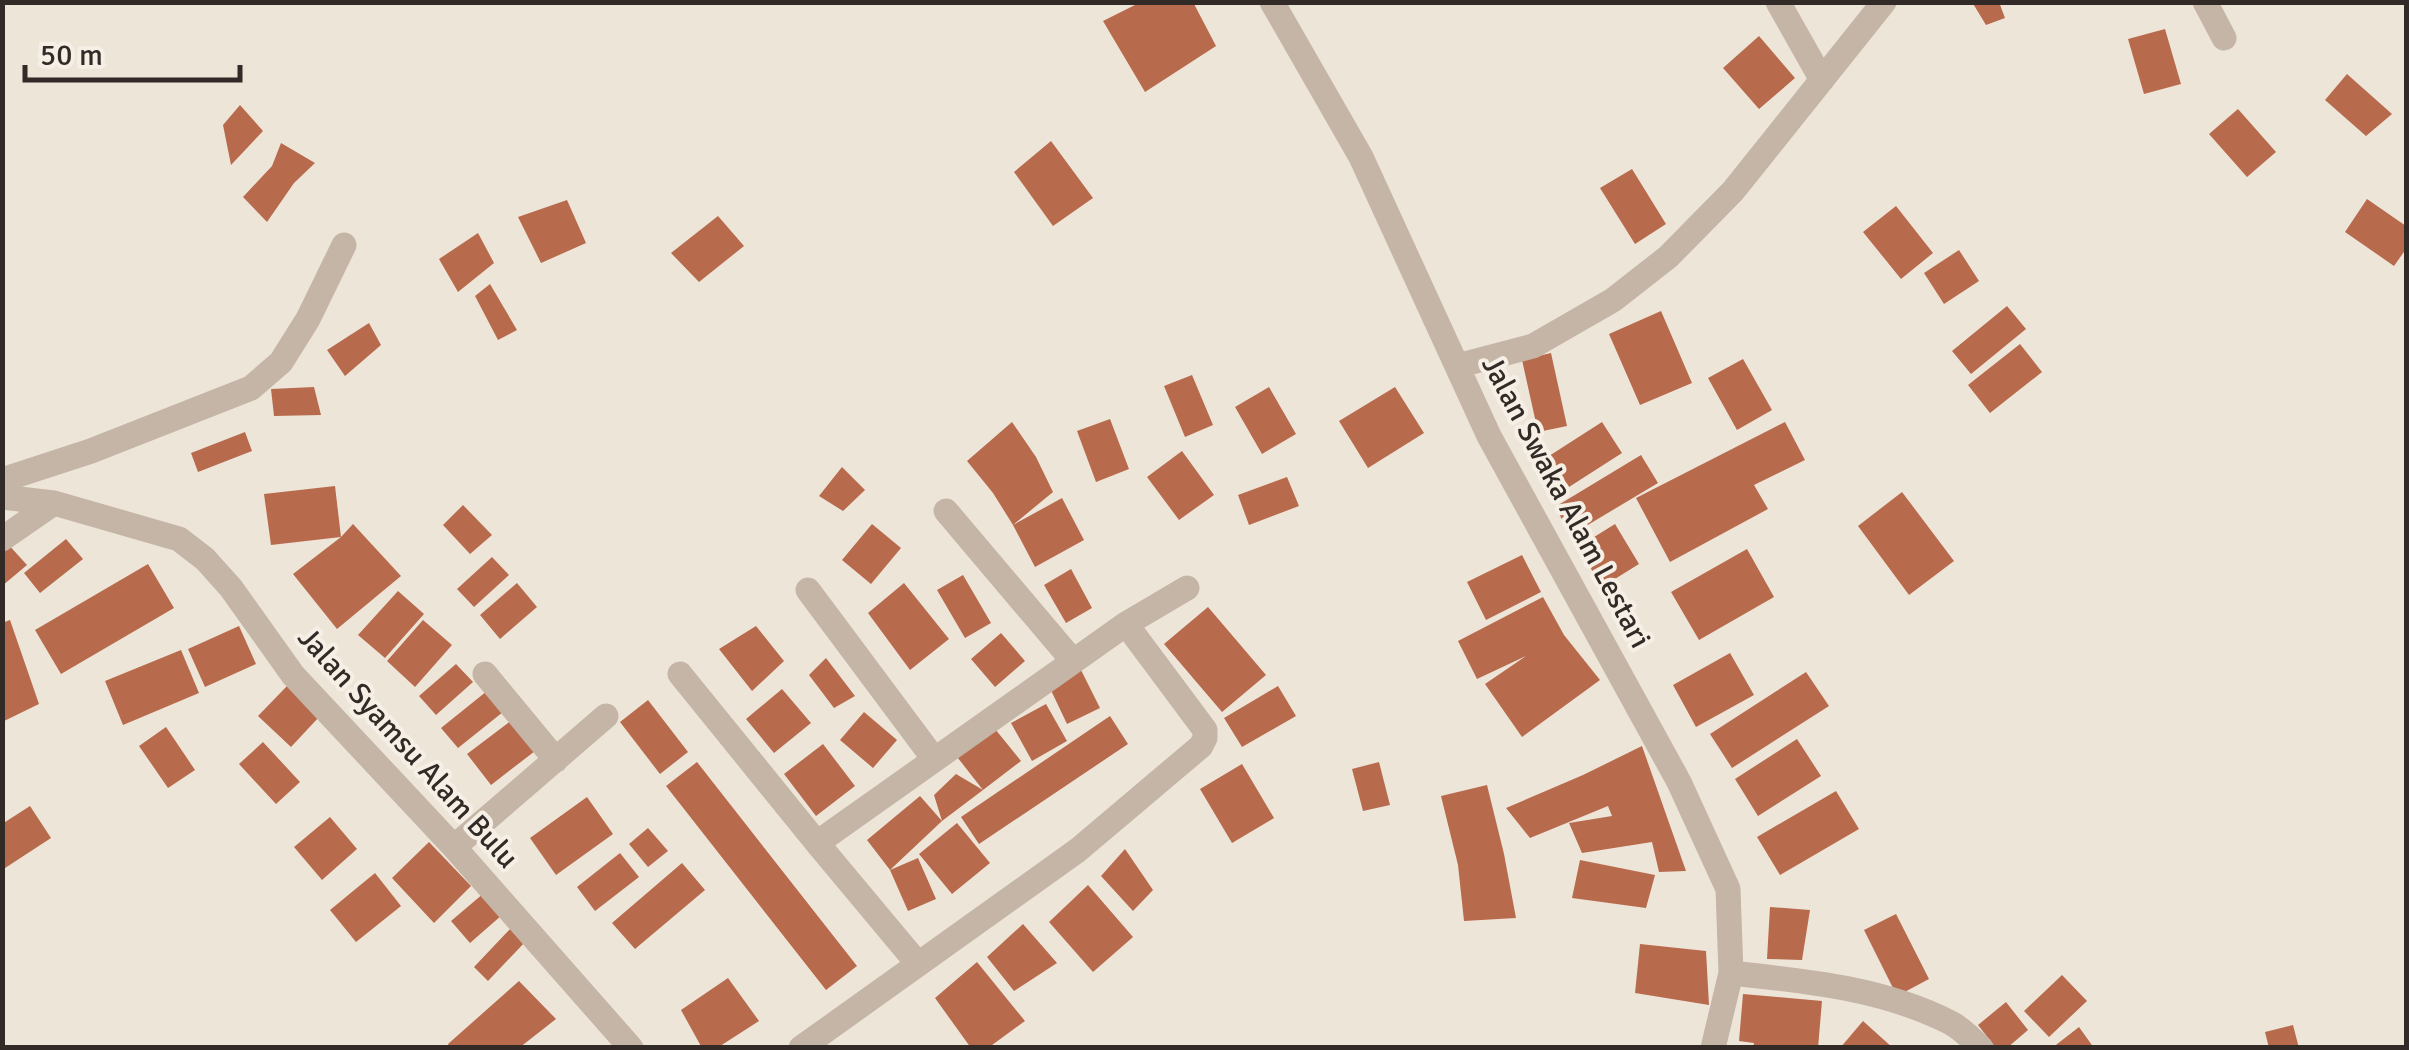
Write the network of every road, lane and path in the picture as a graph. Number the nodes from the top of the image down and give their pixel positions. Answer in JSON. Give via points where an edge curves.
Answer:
{"nodes":[{"id":1,"x":1272,"y":2,"type":"edge"},
{"id":2,"x":1778,"y":2,"type":"edge"},
{"id":3,"x":1884,"y":2,"type":"edge"},
{"id":4,"x":2205,"y":2,"type":"edge"},
{"id":5,"x":2224,"y":38,"type":"dead end"},
{"id":6,"x":1822,"y":80,"type":"junction"},
{"id":7,"x":344,"y":244,"type":"dead end"},
{"id":8,"x":1457,"y":366,"type":"junction"},
{"id":9,"x":2,"y":480,"type":"edge"},
{"id":10,"x":2,"y":497,"type":"edge"},
{"id":11,"x":54,"y":503,"type":"junction"},
{"id":12,"x":946,"y":512,"type":"dead end"},
{"id":13,"x":2,"y":539,"type":"edge"},
{"id":14,"x":1187,"y":588,"type":"dead end"},
{"id":15,"x":808,"y":590,"type":"dead end"},
{"id":16,"x":1126,"y":624,"type":"junction"},
{"id":17,"x":1073,"y":662,"type":"junction"},
{"id":18,"x":485,"y":674,"type":"dead end"},
{"id":19,"x":680,"y":674,"type":"dead end"},
{"id":20,"x":606,"y":716,"type":"dead end"},
{"id":21,"x":934,"y":759,"type":"junction"},
{"id":22,"x":556,"y":760,"type":"junction"},
{"id":23,"x":818,"y":843,"type":"junction"},
{"id":24,"x":454,"y":847,"type":"junction"},
{"id":25,"x":918,"y":964,"type":"junction"},
{"id":26,"x":1731,"y":973,"type":"junction"},
{"id":27,"x":631,"y":1048,"type":"edge"},
{"id":28,"x":801,"y":1048,"type":"edge"},
{"id":29,"x":1714,"y":1048,"type":"edge"},
{"id":30,"x":1982,"y":1048,"type":"edge"}],
"edges":[{"from":1,"to":8,"type":"street","name":"Jalan Swaka Alam Lestari","via":[[1361,157]]},
{"from":2,"to":6,"type":"street"},
{"from":3,"to":6,"type":"street"},
{"from":4,"to":5,"type":"street"},
{"from":6,"to":8,"type":"street","via":[[1732,191],[1668,256],[1612,300],[1533,346]]},
{"from":7,"to":9,"type":"street","via":[[281,362],[251,388]]},
{"from":8,"to":26,"type":"street","name":"Jalan Swaka Alam Lestari","via":[[1696,818],[1728,889]]},
{"from":10,"to":11,"type":"street","name":"Jalan Syamsu Alam Bulu"},
{"from":11,"to":13,"type":"street"},
{"from":11,"to":24,"type":"street","name":"Jalan Syamsu Alam Bulu","via":[[178,539],[205,558],[292,675]]},
{"from":12,"to":17,"type":"street"},
{"from":14,"to":16,"type":"street"},
{"from":15,"to":21,"type":"street"},
{"from":16,"to":17,"type":"street"},
{"from":16,"to":25,"type":"street","via":[[1205,730],[1201,746],[1078,850]]},
{"from":17,"to":21,"type":"street"},
{"from":18,"to":22,"type":"street"},
{"from":19,"to":23,"type":"street"},
{"from":20,"to":22,"type":"street"},
{"from":21,"to":23,"type":"street"},
{"from":22,"to":24,"type":"street"},
{"from":23,"to":25,"type":"street"},
{"from":24,"to":27,"type":"street","name":"Jalan Syamsu Alam Bulu"},
{"from":25,"to":28,"type":"street"},
{"from":26,"to":29,"type":"street","name":"Jalan Swaka Alam Lestari"},
{"from":26,"to":30,"type":"street","via":[[1886,997],[1954,1024]]}]}
